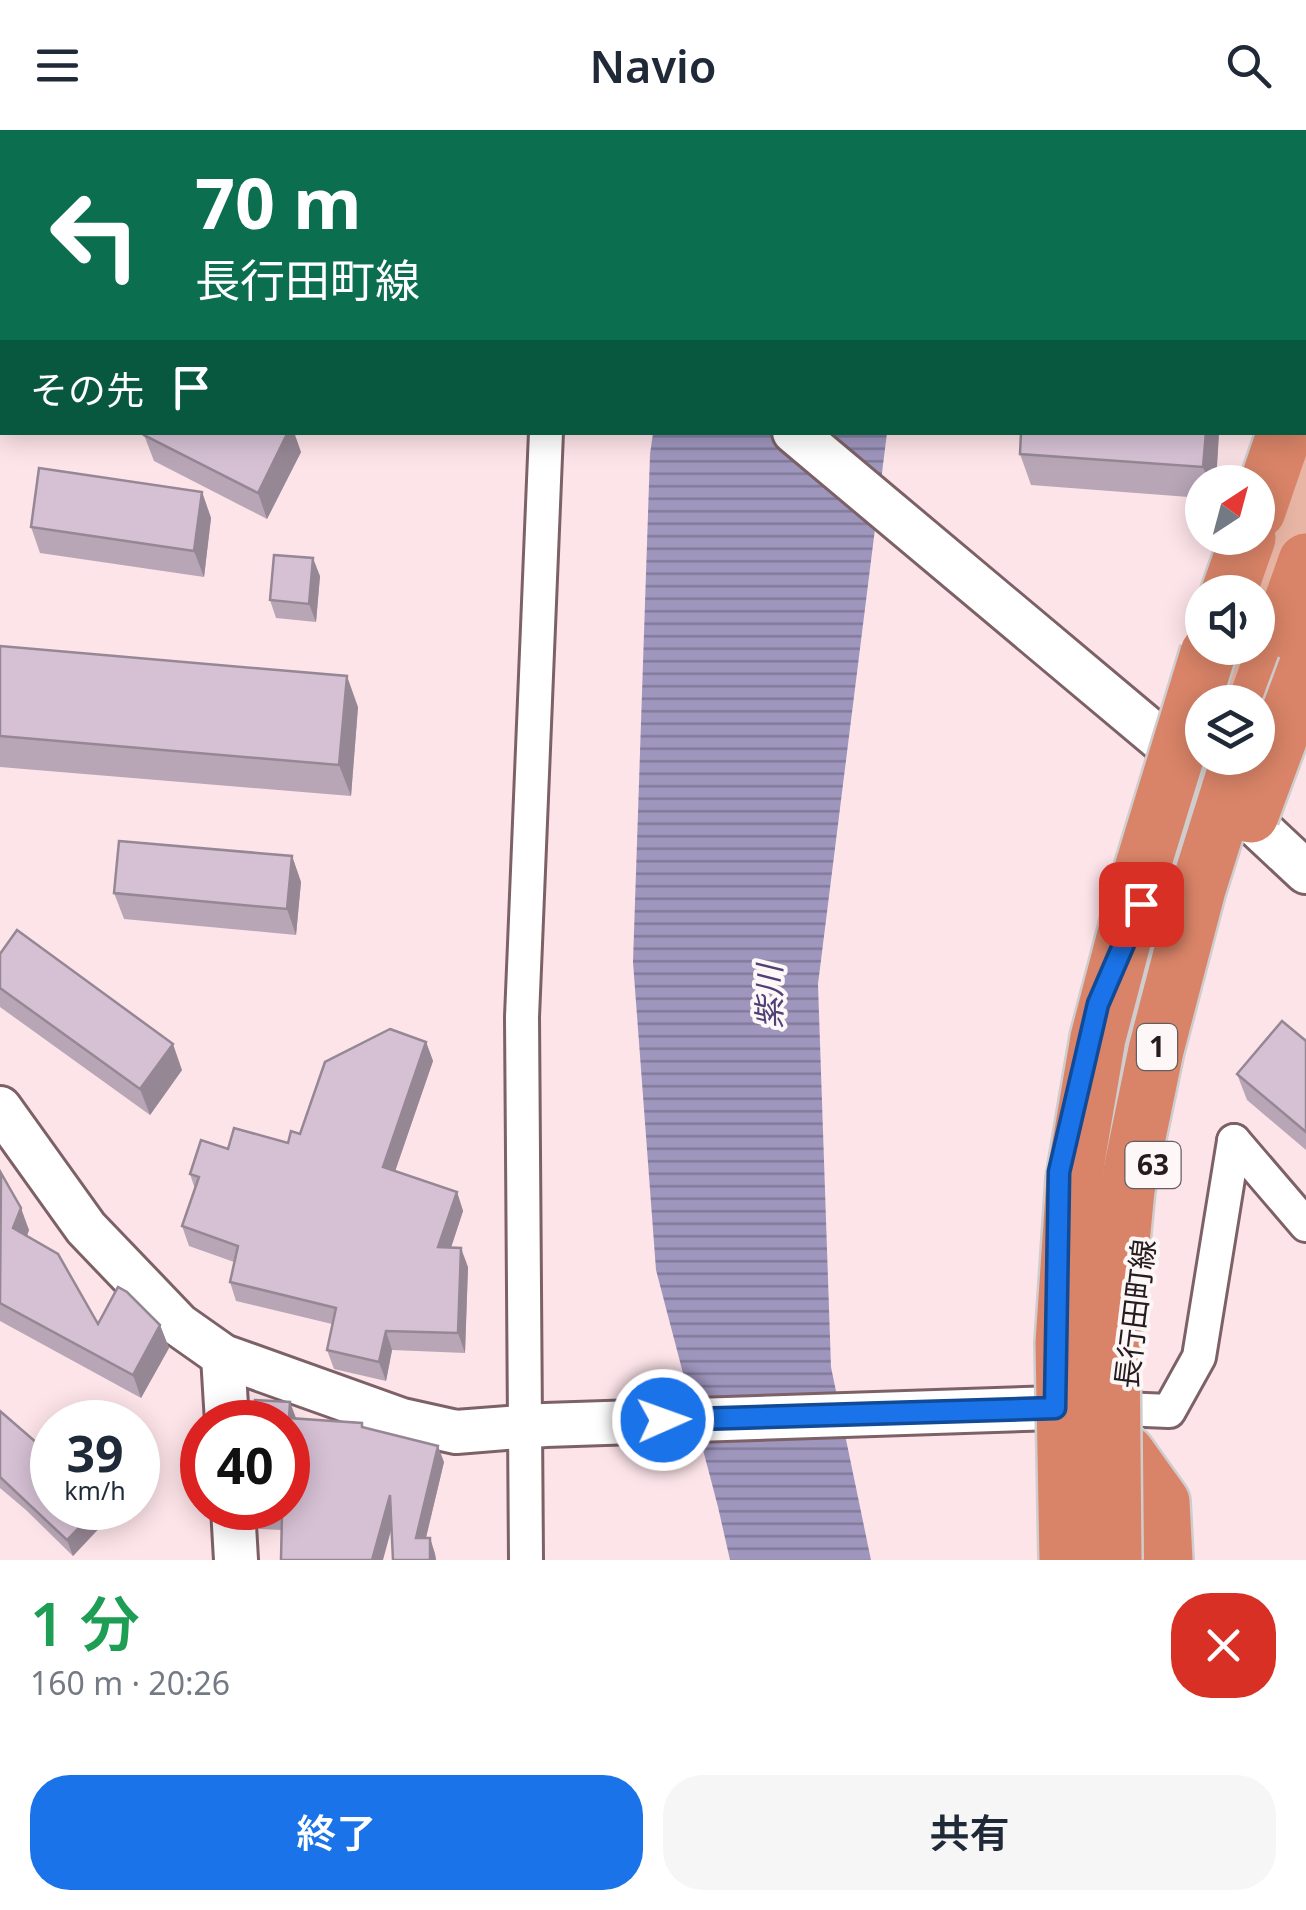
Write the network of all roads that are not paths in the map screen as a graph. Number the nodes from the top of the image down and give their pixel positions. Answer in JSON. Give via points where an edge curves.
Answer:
{"nodes":[{"id":1,"x":546,"y":435,"type":"edge"},
{"id":2,"x":798,"y":435,"type":"edge"},
{"id":3,"x":1262,"y":435,"type":"edge"},
{"id":4,"x":1284,"y":435,"type":"edge"},
{"id":5,"x":1254,"y":465,"type":"edge"},
{"id":6,"x":1274,"y":465,"type":"edge"},
{"id":7,"x":1306,"y":477,"type":"edge"},
{"id":8,"x":1306,"y":561,"type":"edge"},
{"id":9,"x":1271,"y":575,"type":"edge"},
{"id":10,"x":1217,"y":665,"type":"edge"},
{"id":11,"x":1306,"y":668,"type":"edge"},
{"id":12,"x":1262,"y":685,"type":"edge"},
{"id":13,"x":1185,"y":740,"type":"edge"},
{"id":14,"x":1208,"y":775,"type":"edge"},
{"id":15,"x":1212,"y":775,"type":"edge"},
{"id":16,"x":1212,"y":775,"type":"edge"},
{"id":17,"x":1225,"y":775,"type":"edge"},
{"id":18,"x":1306,"y":872,"type":"edge"},
{"id":19,"x":0,"y":1108,"type":"edge"},
{"id":20,"x":1306,"y":1225,"type":"edge"},
{"id":21,"x":1112,"y":1344,"type":"junction"},
{"id":22,"x":223,"y":1356,"type":"junction"},
{"id":23,"x":226,"y":1400,"type":"edge"},
{"id":24,"x":1055,"y":1408,"type":"junction"},
{"id":25,"x":534,"y":1427,"type":"junction"},
{"id":26,"x":1126,"y":1431,"type":"junction"},
{"id":27,"x":234,"y":1530,"type":"edge"},
{"id":28,"x":236,"y":1560,"type":"edge"},
{"id":29,"x":526,"y":1560,"type":"edge"},
{"id":30,"x":1063,"y":1560,"type":"edge"},
{"id":31,"x":1114,"y":1560,"type":"edge"},
{"id":32,"x":1133,"y":1560,"type":"edge"},
{"id":33,"x":1164,"y":1560,"type":"edge"}],
"edges":[{"from":1,"to":25,"type":"street","via":[[522,1017]]},
{"from":2,"to":13,"type":"street","via":[[974,583]]},
{"from":3,"to":5,"type":"highway"},
{"from":4,"to":6,"type":"highway"},
{"from":7,"to":9,"type":"main road"},
{"from":8,"to":12,"type":"highway"},
{"from":10,"to":30,"type":"highway","number":"1","bridge":true,"via":[[1142,869],[1102,1019],[1074,1179],[1063,1344]]},
{"from":11,"to":21,"type":"highway","bridge":true,"via":[[1221,894],[1174,1053],[1137,1198]]},
{"from":14,"to":24,"type":"main road","via":[[1098,1004],[1059,1172]]},
{"from":15,"to":21,"type":"highway","number":"1","bridge":true,"via":[[1198,889],[1126,1190]]},
{"from":16,"to":26,"type":"main road","name":"長行田町線","number":"63"},
{"from":17,"to":18,"type":"street"},
{"from":19,"to":22,"type":"street","via":[[86,1228],[179,1325]]},
{"from":20,"to":26,"type":"street","via":[[1234,1141],[1199,1358],[1169,1411]]},
{"from":21,"to":31,"type":"highway","number":"1","bridge":true},
{"from":22,"to":23,"type":"street"},
{"from":22,"to":25,"type":"street","via":[[402,1420],[456,1432]]},
{"from":24,"to":25,"type":"street"},
{"from":24,"to":26,"type":"street"},
{"from":24,"to":30,"type":"main road"},
{"from":25,"to":29,"type":"street"},
{"from":26,"to":32,"type":"main road","name":"長行田町線","number":"63"},
{"from":26,"to":33,"type":"highway","via":[[1162,1502]]},
{"from":27,"to":28,"type":"street"}]}
